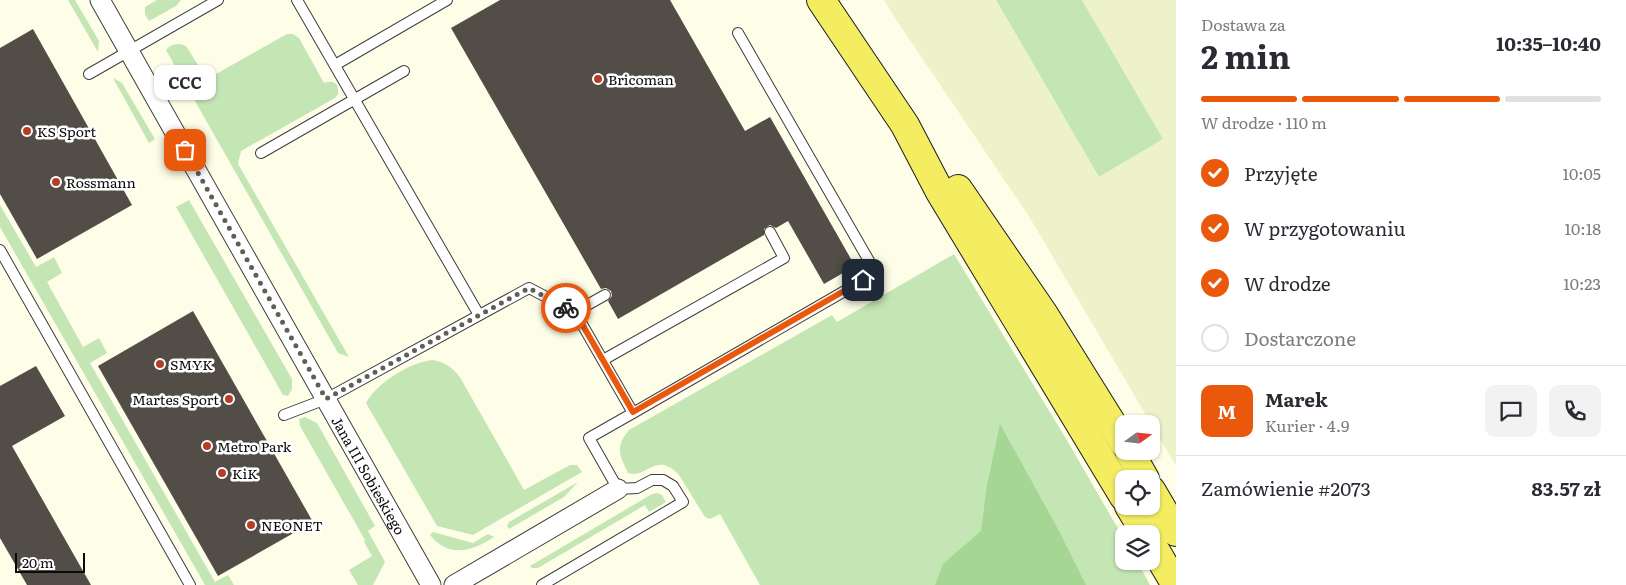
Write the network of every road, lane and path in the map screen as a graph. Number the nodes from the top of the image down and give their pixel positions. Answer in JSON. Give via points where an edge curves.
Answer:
{"nodes":[{"id":1,"x":100,"y":0,"type":"edge"},
{"id":2,"x":218,"y":0,"type":"edge"},
{"id":3,"x":297,"y":0,"type":"edge"},
{"id":4,"x":447,"y":0,"type":"edge"},
{"id":5,"x":821,"y":0,"type":"edge"},
{"id":6,"x":203,"y":4,"type":"edge"},
{"id":7,"x":738,"y":33,"type":"dead end"},
{"id":8,"x":129,"y":51,"type":"junction"},
{"id":9,"x":335,"y":64,"type":"junction"},
{"id":10,"x":404,"y":70,"type":"dead end"},
{"id":11,"x":89,"y":74,"type":"dead end"},
{"id":12,"x":355,"y":99,"type":"junction"},
{"id":13,"x":906,"y":126,"type":"junction"},
{"id":14,"x":261,"y":153,"type":"dead end"},
{"id":15,"x":770,"y":232,"type":"dead end"},
{"id":16,"x":0,"y":250,"type":"edge"},
{"id":17,"x":605,"y":295,"type":"dead end"},
{"id":18,"x":575,"y":312,"type":"junction"},
{"id":19,"x":479,"y":315,"type":"junction"},
{"id":20,"x":603,"y":360,"type":"junction"},
{"id":21,"x":326,"y":399,"type":"junction"},
{"id":22,"x":633,"y":412,"type":"junction"},
{"id":23,"x":284,"y":416,"type":"dead end"},
{"id":24,"x":1115,"y":429,"type":"edge"},
{"id":25,"x":1115,"y":482,"type":"edge"},
{"id":26,"x":618,"y":489,"type":"junction"},
{"id":27,"x":1160,"y":505,"type":"edge"},
{"id":28,"x":1176,"y":532,"type":"edge"},
{"id":29,"x":1160,"y":558,"type":"edge"},
{"id":30,"x":190,"y":585,"type":"edge"},
{"id":31,"x":430,"y":585,"type":"edge"},
{"id":32,"x":454,"y":585,"type":"edge"},
{"id":33,"x":542,"y":585,"type":"edge"},
{"id":34,"x":1176,"y":585,"type":"edge"}],
"edges":[{"from":1,"to":8,"type":"street","name":"Jana III Sobieskiego"},
{"from":2,"to":6,"type":"lane"},
{"from":3,"to":9,"type":"lane"},
{"from":4,"to":9,"type":"lane"},
{"from":5,"to":13,"type":"main road"},
{"from":6,"to":8,"type":"lane"},
{"from":7,"to":22,"type":"lane","via":[[876,272]]},
{"from":8,"to":11,"type":"lane"},
{"from":8,"to":21,"type":"street","name":"Jana III Sobieskiego"},
{"from":9,"to":12,"type":"lane"},
{"from":10,"to":12,"type":"lane"},
{"from":12,"to":14,"type":"lane"},
{"from":12,"to":19,"type":"lane"},
{"from":13,"to":24,"type":"main road","via":[[953,182],[1020,278]]},
{"from":13,"to":25,"type":"main road","via":[[940,192]]},
{"from":15,"to":20,"type":"lane","via":[[784,258]]},
{"from":16,"to":30,"type":"lane"},
{"from":17,"to":18,"type":"lane"},
{"from":18,"to":19,"type":"lane","via":[[529,288]]},
{"from":18,"to":20,"type":"lane"},
{"from":19,"to":21,"type":"lane"},
{"from":20,"to":22,"type":"lane"},
{"from":21,"to":23,"type":"lane"},
{"from":21,"to":31,"type":"street","name":"Jana III Sobieskiego"},
{"from":22,"to":26,"type":"lane","via":[[589,438]]},
{"from":26,"to":32,"type":"street"},
{"from":26,"to":33,"type":"lane","via":[[637,488],[652,480],[664,480],[673,486],[683,502]]},
{"from":27,"to":28,"type":"main road"},
{"from":29,"to":34,"type":"main road"}]}
